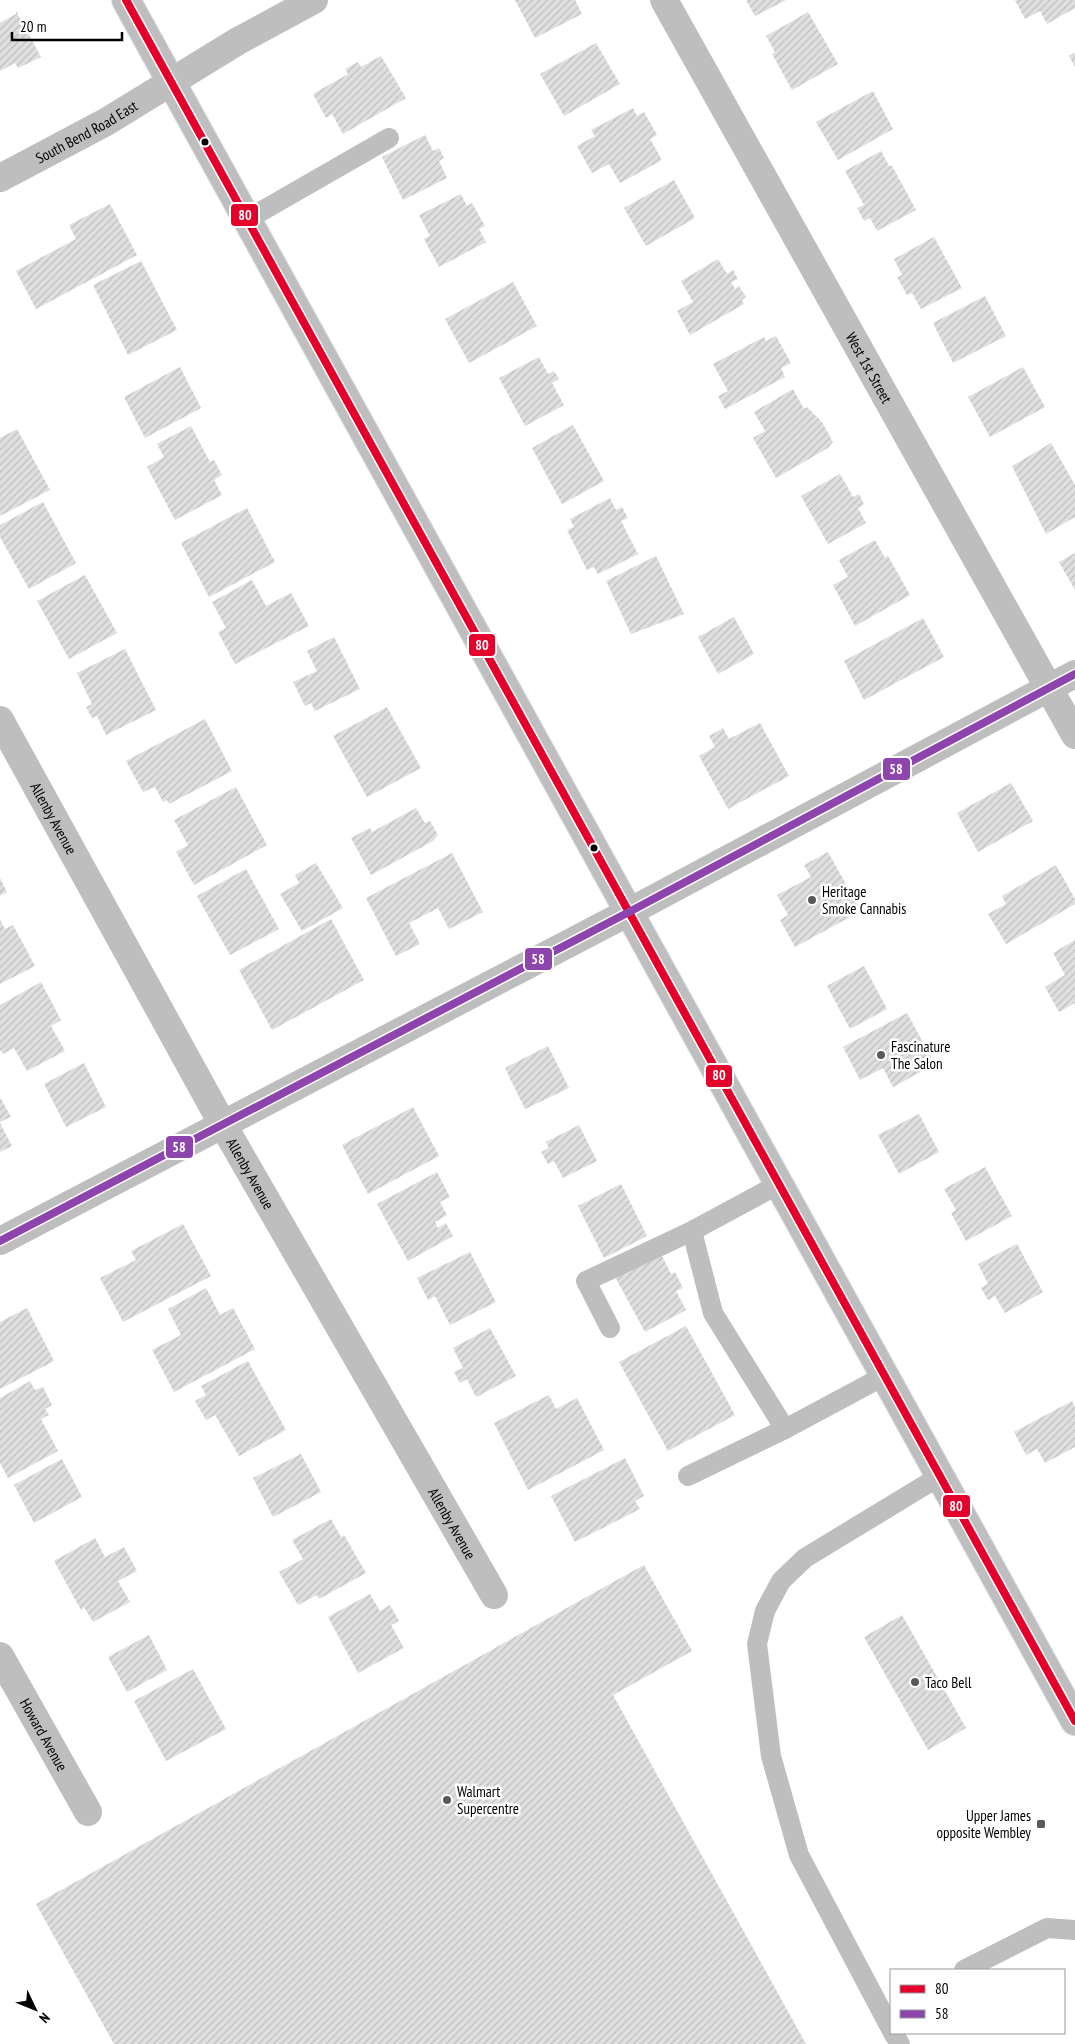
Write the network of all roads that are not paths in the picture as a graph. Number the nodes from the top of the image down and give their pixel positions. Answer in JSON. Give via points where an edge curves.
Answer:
{"nodes":[{"id":1,"x":126,"y":0,"type":"edge"},
{"id":2,"x":314,"y":0,"type":"edge"},
{"id":3,"x":664,"y":0,"type":"edge"},
{"id":4,"x":280,"y":8,"type":"edge"},
{"id":5,"x":171,"y":84,"type":"junction"},
{"id":6,"x":389,"y":138,"type":"dead end"},
{"id":7,"x":0,"y":178,"type":"edge"},
{"id":8,"x":246,"y":220,"type":"junction"},
{"id":9,"x":1075,"y":674,"type":"edge"},
{"id":10,"x":1049,"y":688,"type":"junction"},
{"id":11,"x":0,"y":720,"type":"edge"},
{"id":12,"x":1075,"y":735,"type":"edge"},
{"id":13,"x":629,"y":912,"type":"junction"},
{"id":14,"x":223,"y":1124,"type":"junction"},
{"id":15,"x":780,"y":1184,"type":"junction"},
{"id":16,"x":692,"y":1231,"type":"junction"},
{"id":17,"x":0,"y":1241,"type":"edge"},
{"id":18,"x":610,"y":1328,"type":"dead end"},
{"id":19,"x":884,"y":1376,"type":"junction"},
{"id":20,"x":785,"y":1429,"type":"junction"},
{"id":21,"x":688,"y":1476,"type":"dead end"},
{"id":22,"x":940,"y":1476,"type":"junction"},
{"id":23,"x":494,"y":1595,"type":"dead end"},
{"id":24,"x":0,"y":1656,"type":"edge"},
{"id":25,"x":1075,"y":1720,"type":"edge"},
{"id":26,"x":88,"y":1812,"type":"dead end"},
{"id":27,"x":1075,"y":1930,"type":"edge"},
{"id":28,"x":966,"y":1969,"type":"edge"},
{"id":29,"x":888,"y":2016,"type":"edge"}],
"edges":[{"from":1,"to":5,"type":"street"},
{"from":2,"to":4,"type":"street","name":"South Bend Road East"},
{"from":3,"to":10,"type":"street","name":"West 1st Street"},
{"from":4,"to":5,"type":"street","name":"South Bend Road East","via":[[238,41]]},
{"from":5,"to":7,"type":"street","name":"South Bend Road East"},
{"from":5,"to":8,"type":"street"},
{"from":6,"to":8,"type":"lane"},
{"from":8,"to":13,"type":"street"},
{"from":9,"to":10,"type":"street"},
{"from":10,"to":12,"type":"street","name":"West 1st Street"},
{"from":10,"to":13,"type":"street"},
{"from":11,"to":14,"type":"street","name":"Allenby Avenue"},
{"from":13,"to":14,"type":"street"},
{"from":13,"to":15,"type":"street"},
{"from":14,"to":17,"type":"street"},
{"from":14,"to":23,"type":"street","name":"Allenby Avenue"},
{"from":15,"to":16,"type":"lane"},
{"from":15,"to":19,"type":"street"},
{"from":16,"to":18,"type":"lane","via":[[586,1281]]},
{"from":16,"to":20,"type":"lane","via":[[713,1313]]},
{"from":19,"to":20,"type":"lane"},
{"from":19,"to":22,"type":"street"},
{"from":20,"to":21,"type":"lane"},
{"from":22,"to":25,"type":"street"},
{"from":22,"to":29,"type":"lane","via":[[805,1558],[781,1582],[765,1611],[757,1644],[770,1756],[799,1855]]},
{"from":24,"to":26,"type":"street","name":"Howard Avenue"},
{"from":27,"to":28,"type":"lane","via":[[1048,1928]]}]}
